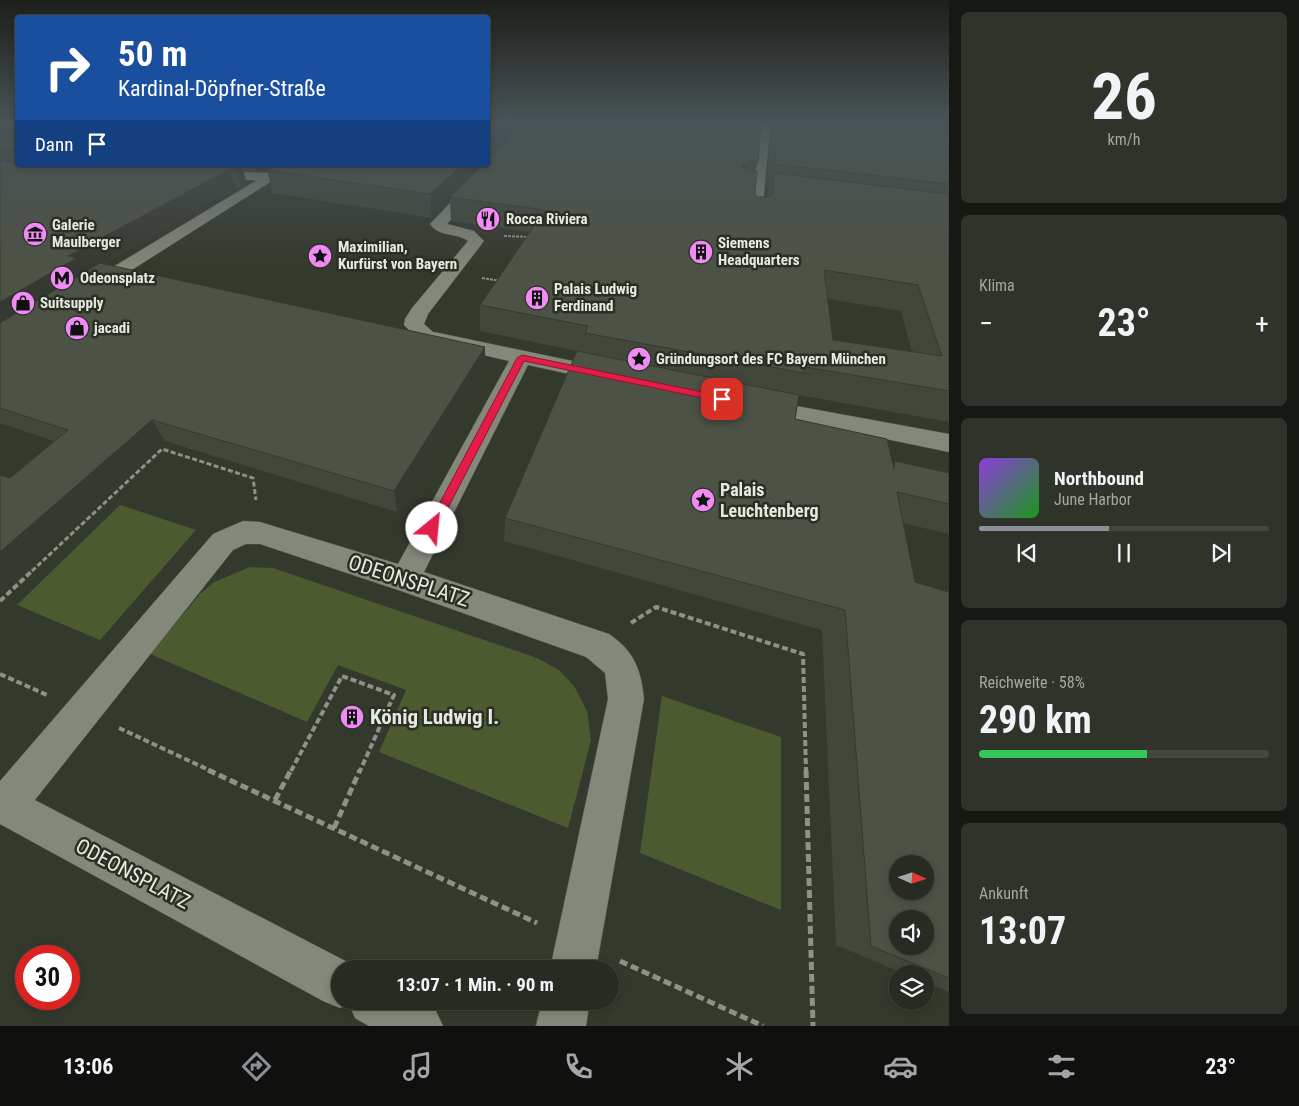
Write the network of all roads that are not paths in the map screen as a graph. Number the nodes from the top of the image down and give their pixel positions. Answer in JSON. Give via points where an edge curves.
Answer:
{"nodes":[{"id":1,"x":280,"y":173,"type":"edge"},
{"id":2,"x":487,"y":173,"type":"edge"},
{"id":3,"x":756,"y":173,"type":"edge"},
{"id":4,"x":198,"y":175,"type":"edge"},
{"id":5,"x":274,"y":177,"type":"junction"},
{"id":6,"x":755,"y":216,"type":"edge"},
{"id":7,"x":76,"y":297,"type":"edge"},
{"id":8,"x":522,"y":358,"type":"junction"},
{"id":9,"x":626,"y":379,"type":"edge"},
{"id":10,"x":740,"y":402,"type":"edge"},
{"id":11,"x":949,"y":443,"type":"edge"},
{"id":12,"x":405,"y":579,"type":"junction"},
{"id":13,"x":2,"y":804,"type":"edge"},
{"id":14,"x":576,"y":956,"type":"edge"},
{"id":15,"x":331,"y":979,"type":"edge"},
{"id":16,"x":389,"y":1010,"type":"edge"},
{"id":17,"x":564,"y":1010,"type":"edge"},
{"id":18,"x":418,"y":1026,"type":"edge"},
{"id":19,"x":561,"y":1026,"type":"edge"}],
"edges":[{"from":1,"to":5,"type":"street"},
{"from":2,"to":8,"type":"street","via":[[438,224],[476,238],[474,245],[415,319],[414,325],[436,339]]},
{"from":3,"to":6,"type":"street"},
{"from":4,"to":5,"type":"street"},
{"from":5,"to":7,"type":"street"},
{"from":8,"to":9,"type":"street"},
{"from":8,"to":12,"type":"street"},
{"from":10,"to":11,"type":"street"},
{"from":12,"to":13,"type":"street","name":"ODEONSPLATZ","via":[[260,533],[243,532],[223,542],[85,712]]},
{"from":12,"to":14,"type":"street","name":"ODEONSPLATZ","via":[[597,645],[612,655],[621,667],[626,698]]},
{"from":13,"to":15,"type":"street","name":"ODEONSPLATZ"},
{"from":16,"to":18,"type":"street"},
{"from":17,"to":19,"type":"street"}]}
